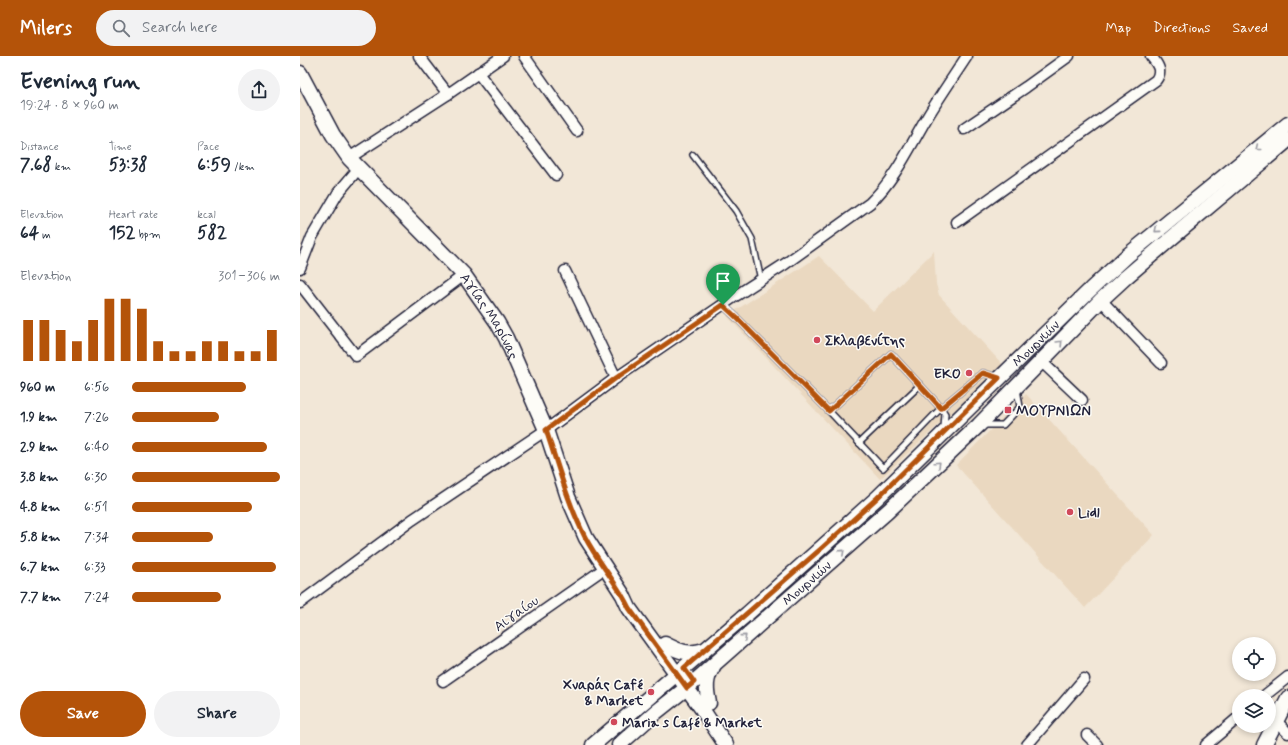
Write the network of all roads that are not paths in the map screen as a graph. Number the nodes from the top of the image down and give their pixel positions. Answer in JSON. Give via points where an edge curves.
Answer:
{"nodes":[{"id":1,"x":419,"y":56,"type":"edge"},
{"id":2,"x":503,"y":56,"type":"edge"},
{"id":3,"x":524,"y":56,"type":"edge"},
{"id":4,"x":967,"y":56,"type":"edge"},
{"id":5,"x":1069,"y":56,"type":"edge"},
{"id":6,"x":1151,"y":56,"type":"edge"},
{"id":7,"x":300,"y":73,"type":"edge"},
{"id":8,"x":478,"y":73,"type":"junction"},
{"id":9,"x":448,"y":94,"type":"junction"},
{"id":10,"x":1288,"y":124,"type":"edge"},
{"id":11,"x":964,"y":129,"type":"dead end"},
{"id":12,"x":578,"y":131,"type":"dead end"},
{"id":13,"x":1288,"y":140,"type":"edge"},
{"id":14,"x":693,"y":155,"type":"dead end"},
{"id":15,"x":354,"y":163,"type":"junction"},
{"id":16,"x":556,"y":175,"type":"dead end"},
{"id":17,"x":957,"y":222,"type":"dead end"},
{"id":18,"x":300,"y":268,"type":"edge"},
{"id":19,"x":565,"y":271,"type":"dead end"},
{"id":20,"x":464,"y":275,"type":"junction"},
{"id":21,"x":761,"y":280,"type":"junction"},
{"id":22,"x":300,"y":284,"type":"edge"},
{"id":23,"x":1101,"y":300,"type":"junction"},
{"id":24,"x":723,"y":305,"type":"junction"},
{"id":25,"x":1042,"y":362,"type":"junction"},
{"id":26,"x":1161,"y":363,"type":"dead end"},
{"id":27,"x":616,"y":378,"type":"junction"},
{"id":28,"x":999,"y":378,"type":"junction"},
{"id":29,"x":920,"y":385,"type":"junction"},
{"id":30,"x":1017,"y":388,"type":"junction"},
{"id":31,"x":1082,"y":400,"type":"dead end"},
{"id":32,"x":941,"y":408,"type":"junction"},
{"id":33,"x":829,"y":411,"type":"junction"},
{"id":34,"x":979,"y":425,"type":"junction"},
{"id":35,"x":546,"y":430,"type":"junction"},
{"id":36,"x":943,"y":434,"type":"junction"},
{"id":37,"x":859,"y":443,"type":"junction"},
{"id":38,"x":605,"y":568,"type":"junction"},
{"id":39,"x":300,"y":602,"type":"edge"},
{"id":40,"x":662,"y":647,"type":"junction"},
{"id":41,"x":705,"y":650,"type":"junction"},
{"id":42,"x":715,"y":663,"type":"junction"},
{"id":43,"x":680,"y":672,"type":"junction"},
{"id":44,"x":1288,"y":676,"type":"edge"},
{"id":45,"x":1084,"y":680,"type":"dead end"},
{"id":46,"x":443,"y":681,"type":"dead end"},
{"id":47,"x":691,"y":685,"type":"junction"},
{"id":48,"x":1272,"y":689,"type":"edge"},
{"id":49,"x":654,"y":694,"type":"junction"},
{"id":50,"x":1288,"y":698,"type":"edge"},
{"id":51,"x":667,"y":704,"type":"junction"},
{"id":52,"x":706,"y":706,"type":"junction"},
{"id":53,"x":1276,"y":721,"type":"joint"},
{"id":54,"x":1232,"y":723,"type":"edge"},
{"id":55,"x":1270,"y":733,"type":"edge"},
{"id":56,"x":1288,"y":734,"type":"edge"},
{"id":57,"x":1088,"y":735,"type":"dead end"},
{"id":58,"x":593,"y":745,"type":"edge"},
{"id":59,"x":620,"y":745,"type":"edge"},
{"id":60,"x":726,"y":745,"type":"edge"},
{"id":61,"x":737,"y":745,"type":"edge"},
{"id":62,"x":1027,"y":745,"type":"edge"},
{"id":63,"x":1097,"y":745,"type":"edge"},
{"id":64,"x":1206,"y":745,"type":"edge"},
{"id":65,"x":1264,"y":745,"type":"edge"}],
"edges":[{"from":1,"to":9,"type":"street"},
{"from":2,"to":8,"type":"street"},
{"from":3,"to":12,"type":"street"},
{"from":4,"to":21,"type":"street","via":[[891,180],[881,192],[870,203]]},
{"from":5,"to":11,"type":"street"},
{"from":6,"to":17,"type":"street","via":[[1160,72],[1156,80]]},
{"from":7,"to":15,"type":"main road","name":"Αγίας Μαρίνας","via":[[333,135]]},
{"from":8,"to":9,"type":"street"},
{"from":8,"to":16,"type":"street"},
{"from":9,"to":15,"type":"street"},
{"from":10,"to":28,"type":"main road","name":"Μουρνιών","one_way":true,"via":[[1128,255]]},
{"from":13,"to":23,"type":"main road","name":"Μουρνιών"},
{"from":14,"to":21,"type":"lane","via":[[736,212],[752,239]]},
{"from":15,"to":18,"type":"street","via":[[316,231]]},
{"from":15,"to":20,"type":"main road","name":"Αγίας Μαρίνας"},
{"from":19,"to":27,"type":"street"},
{"from":20,"to":22,"type":"street","via":[[356,356]]},
{"from":20,"to":35,"type":"main road","name":"Αγίας Μαρίνας","via":[[506,338]]},
{"from":21,"to":24,"type":"street"},
{"from":25,"to":23,"type":"main road","name":"Μουρνιών","one_way":true},
{"from":23,"to":26,"type":"street"},
{"from":24,"to":27,"type":"street"},
{"from":24,"to":33,"type":"lane"},
{"from":25,"to":30,"type":"main road","name":"Μουρνιών"},
{"from":25,"to":31,"type":"street"},
{"from":27,"to":35,"type":"street"},
{"from":28,"to":32,"type":"lane","via":[[983,373]]},
{"from":28,"to":36,"type":"main road","name":"Μουρνιών"},
{"from":29,"to":32,"type":"lane"},
{"from":29,"to":33,"type":"lane","via":[[891,354]]},
{"from":29,"to":37,"type":"lane"},
{"from":30,"to":34,"type":"main road","name":"Μουρνιών"},
{"from":30,"to":34,"type":"lane","via":[[1020,407],[1003,425]]},
{"from":32,"to":36,"type":"lane","via":[[945,414]]},
{"from":32,"to":37,"type":"lane","via":[[883,468]]},
{"from":33,"to":37,"type":"lane"},
{"from":42,"to":34,"type":"main road","name":"Μουρνιών","one_way":true,"via":[[888,511]]},
{"from":35,"to":38,"type":"main road","name":"Αγίας Μαρίνας","via":[[568,496],[586,538]]},
{"from":35,"to":39,"type":"street","via":[[412,520]]},
{"from":36,"to":41,"type":"main road","name":"Μουρνιών","via":[[834,537]]},
{"from":38,"to":40,"type":"main road","name":"Αγίας Μαρίνας","via":[[629,608]]},
{"from":38,"to":46,"type":"street","name":"Αιγαίου"},
{"from":40,"to":41,"type":"main road","via":[[686,653]]},
{"from":40,"to":43,"type":"main road","name":"Αγίας Μαρίνας"},
{"from":40,"to":49,"type":"main road","via":[[663,675]]},
{"from":41,"to":43,"type":"main road","name":"Μουρνιών"},
{"from":42,"to":47,"type":"main road","name":"Μουρνιών"},
{"from":42,"to":52,"type":"main road","via":[[706,682]]},
{"from":43,"to":47,"type":"main road","name":"Αγίας Μαρίνας"},
{"from":43,"to":49,"type":"main road","name":"Μουρνιών"},
{"from":44,"to":48,"type":"street"},
{"from":45,"to":62,"type":"street"},
{"from":47,"to":51,"type":"main road","name":"Μουρνιών"},
{"from":47,"to":52,"type":"main road","name":"Αγίας Μαρίνας"},
{"from":49,"to":58,"type":"main road","name":"Μουρνιών"},
{"from":50,"to":53,"type":"main road"},
{"from":51,"to":52,"type":"main road","via":[[685,701]]},
{"from":51,"to":59,"type":"main road","name":"Μουρνιών"},
{"from":52,"to":60,"type":"main road","name":"Αγίας Μαρίνας"},
{"from":52,"to":61,"type":"main road","name":"Αγίας Μαρίνας"},
{"from":53,"to":56,"type":"street"},
{"from":54,"to":64,"type":"street"},
{"from":55,"to":65,"type":"main road"},
{"from":57,"to":63,"type":"street"}]}
